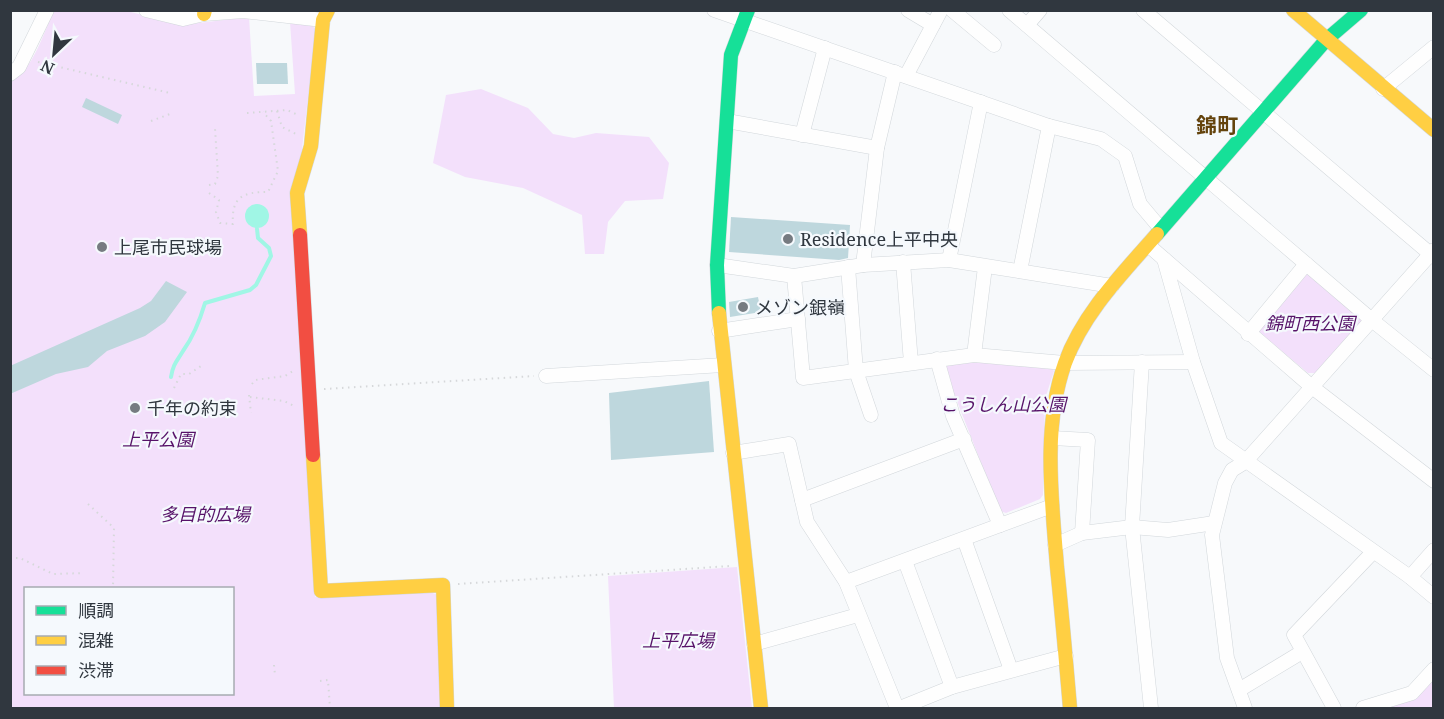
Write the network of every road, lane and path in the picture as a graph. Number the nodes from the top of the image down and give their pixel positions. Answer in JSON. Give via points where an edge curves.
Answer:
{"nodes":[{"id":1,"x":47,"y":10,"type":"edge"},
{"id":2,"x":146,"y":10,"type":"edge"},
{"id":3,"x":714,"y":10,"type":"edge"},
{"id":4,"x":908,"y":10,"type":"edge"},
{"id":5,"x":941,"y":10,"type":"edge"},
{"id":6,"x":952,"y":10,"type":"edge"},
{"id":7,"x":1009,"y":10,"type":"edge"},
{"id":8,"x":1040,"y":10,"type":"edge"},
{"id":9,"x":1143,"y":10,"type":"edge"},
{"id":10,"x":1293,"y":10,"type":"edge"},
{"id":11,"x":1360,"y":10,"type":"edge"},
{"id":12,"x":204,"y":12,"type":"edge"},
{"id":13,"x":325,"y":15,"type":"edge"},
{"id":14,"x":745,"y":15,"type":"edge"},
{"id":15,"x":933,"y":25,"type":"junction"},
{"id":16,"x":1027,"y":26,"type":"junction"},
{"id":17,"x":1326,"y":40,"type":"junction"},
{"id":18,"x":994,"y":45,"type":"dead end"},
{"id":19,"x":1434,"y":47,"type":"edge"},
{"id":20,"x":825,"y":48,"type":"junction"},
{"id":21,"x":38,"y":62,"type":"dead end"},
{"id":22,"x":10,"y":74,"type":"edge"},
{"id":23,"x":901,"y":74,"type":"junction"},
{"id":24,"x":1383,"y":89,"type":"junction"},
{"id":25,"x":170,"y":93,"type":"dead end"},
{"id":26,"x":981,"y":102,"type":"junction"},
{"id":27,"x":277,"y":111,"type":"dead end"},
{"id":28,"x":1262,"y":111,"type":"junction"},
{"id":29,"x":262,"y":112,"type":"dead end"},
{"id":30,"x":170,"y":114,"type":"dead end"},
{"id":31,"x":151,"y":121,"type":"dead end"},
{"id":32,"x":727,"y":121,"type":"junction"},
{"id":33,"x":1049,"y":126,"type":"junction"},
{"id":34,"x":215,"y":128,"type":"dead end"},
{"id":35,"x":1434,"y":130,"type":"edge"},
{"id":36,"x":299,"y":135,"type":"dead end"},
{"id":37,"x":802,"y":135,"type":"junction"},
{"id":38,"x":877,"y":148,"type":"junction"},
{"id":39,"x":1205,"y":177,"type":"junction"},
{"id":40,"x":208,"y":185,"type":"dead end"},
{"id":41,"x":209,"y":193,"type":"dead end"},
{"id":42,"x":1161,"y":229,"type":"junction"},
{"id":43,"x":1148,"y":244,"type":"junction"},
{"id":44,"x":1432,"y":254,"type":"edge"},
{"id":45,"x":1164,"y":259,"type":"junction"},
{"id":46,"x":949,"y":261,"type":"junction"},
{"id":47,"x":903,"y":262,"type":"junction"},
{"id":48,"x":1306,"y":264,"type":"junction"},
{"id":49,"x":717,"y":265,"type":"junction"},
{"id":50,"x":863,"y":265,"type":"junction"},
{"id":51,"x":848,"y":267,"type":"junction"},
{"id":52,"x":985,"y":267,"type":"junction"},
{"id":53,"x":1020,"y":271,"type":"junction"},
{"id":54,"x":794,"y":276,"type":"junction"},
{"id":55,"x":1112,"y":286,"type":"junction"},
{"id":56,"x":798,"y":319,"type":"junction"},
{"id":57,"x":1373,"y":321,"type":"junction"},
{"id":58,"x":719,"y":331,"type":"junction"},
{"id":59,"x":1248,"y":334,"type":"junction"},
{"id":60,"x":974,"y":355,"type":"junction"},
{"id":61,"x":937,"y":358,"type":"junction"},
{"id":62,"x":1142,"y":362,"type":"junction"},
{"id":63,"x":1193,"y":362,"type":"junction"},
{"id":64,"x":911,"y":363,"type":"junction"},
{"id":65,"x":1065,"y":363,"type":"junction"},
{"id":66,"x":723,"y":365,"type":"junction"},
{"id":67,"x":201,"y":366,"type":"dead end"},
{"id":68,"x":1434,"y":370,"type":"edge"},
{"id":69,"x":856,"y":371,"type":"junction"},
{"id":70,"x":546,"y":376,"type":"joint"},
{"id":71,"x":1312,"y":387,"type":"junction"},
{"id":72,"x":174,"y":388,"type":"dead end"},
{"id":73,"x":309,"y":390,"type":"junction"},
{"id":74,"x":299,"y":411,"type":"dead end"},
{"id":75,"x":251,"y":413,"type":"dead end"},
{"id":76,"x":872,"y":415,"type":"dead end"},
{"id":77,"x":1052,"y":438,"type":"junction"},
{"id":78,"x":964,"y":439,"type":"junction"},
{"id":79,"x":733,"y":453,"type":"junction"},
{"id":80,"x":1245,"y":462,"type":"junction"},
{"id":81,"x":1434,"y":481,"type":"edge"},
{"id":82,"x":802,"y":500,"type":"junction"},
{"id":83,"x":88,"y":504,"type":"dead end"},
{"id":84,"x":1052,"y":506,"type":"junction"},
{"id":85,"x":1214,"y":523,"type":"junction"},
{"id":86,"x":1000,"y":525,"type":"junction"},
{"id":87,"x":1132,"y":527,"type":"junction"},
{"id":88,"x":1082,"y":532,"type":"junction"},
{"id":89,"x":964,"y":539,"type":"junction"},
{"id":90,"x":1055,"y":545,"type":"junction"},
{"id":91,"x":1434,"y":550,"type":"edge"},
{"id":92,"x":1373,"y":552,"type":"junction"},
{"id":93,"x":10,"y":558,"type":"edge"},
{"id":94,"x":905,"y":561,"type":"junction"},
{"id":95,"x":745,"y":565,"type":"junction"},
{"id":96,"x":84,"y":573,"type":"dead end"},
{"id":97,"x":1410,"y":577,"type":"junction"},
{"id":98,"x":846,"y":582,"type":"junction"},
{"id":99,"x":443,"y":585,"type":"junction"},
{"id":100,"x":113,"y":587,"type":"edge"},
{"id":101,"x":1434,"y":597,"type":"edge"},
{"id":102,"x":858,"y":615,"type":"junction"},
{"id":103,"x":754,"y":644,"type":"junction"},
{"id":104,"x":1302,"y":652,"type":"junction"},
{"id":105,"x":1066,"y":656,"type":"junction"},
{"id":106,"x":274,"y":665,"type":"dead end"},
{"id":107,"x":1434,"y":669,"type":"edge"},
{"id":108,"x":1011,"y":670,"type":"junction"},
{"id":109,"x":275,"y":675,"type":"dead end"},
{"id":110,"x":320,"y":681,"type":"dead end"},
{"id":111,"x":952,"y":687,"type":"junction"},
{"id":112,"x":1239,"y":690,"type":"junction"},
{"id":113,"x":330,"y":708,"type":"edge"},
{"id":114,"x":447,"y":708,"type":"edge"},
{"id":115,"x":761,"y":708,"type":"edge"},
{"id":116,"x":899,"y":708,"type":"edge"},
{"id":117,"x":1070,"y":708,"type":"edge"},
{"id":118,"x":1151,"y":708,"type":"edge"},
{"id":119,"x":1245,"y":708,"type":"edge"},
{"id":120,"x":1334,"y":708,"type":"edge"},
{"id":121,"x":1363,"y":708,"type":"edge"}],
"edges":[{"from":1,"to":22,"type":"street","via":[[19,67]]},
{"from":2,"to":12,"type":"street","via":[[183,19]]},
{"from":3,"to":14,"type":"street"},
{"from":4,"to":15,"type":"street"},
{"from":5,"to":15,"type":"street"},
{"from":6,"to":18,"type":"street"},
{"from":7,"to":16,"type":"street"},
{"from":8,"to":16,"type":"street"},
{"from":9,"to":28,"type":"street"},
{"from":10,"to":17,"type":"street"},
{"from":11,"to":17,"type":"street"},
{"from":12,"to":13,"type":"street"},
{"from":13,"to":73,"type":"street","via":[[311,146],[297,193]]},
{"from":14,"to":20,"type":"street"},
{"from":14,"to":32,"type":"street","via":[[731,55]]},
{"from":15,"to":23,"type":"street"},
{"from":16,"to":39,"type":"street"},
{"from":17,"to":24,"type":"street"},
{"from":17,"to":28,"type":"street"},
{"from":19,"to":24,"type":"street"},
{"from":20,"to":23,"type":"street"},
{"from":20,"to":37,"type":"street"},
{"from":21,"to":25,"type":"path"},
{"from":23,"to":26,"type":"street"},
{"from":23,"to":38,"type":"street"},
{"from":24,"to":35,"type":"street"},
{"from":26,"to":33,"type":"street"},
{"from":26,"to":46,"type":"street"},
{"from":27,"to":36,"type":"path","via":[[282,127]]},
{"from":28,"to":39,"type":"street"},
{"from":28,"to":44,"type":"street"},
{"from":29,"to":41,"type":"path","via":[[271,121],[278,171],[268,192],[240,197],[233,210],[233,224],[226,226],[216,215],[219,200]]},
{"from":30,"to":31,"type":"path"},
{"from":32,"to":37,"type":"street"},
{"from":32,"to":49,"type":"street"},
{"from":33,"to":42,"type":"street","via":[[1101,138],[1125,156],[1140,204]]},
{"from":33,"to":53,"type":"street"},
{"from":34,"to":40,"type":"path","via":[[218,176],[214,184]]},
{"from":37,"to":38,"type":"street"},
{"from":38,"to":50,"type":"street"},
{"from":39,"to":42,"type":"street"},
{"from":39,"to":48,"type":"street"},
{"from":42,"to":43,"type":"street"},
{"from":43,"to":45,"type":"street"},
{"from":43,"to":55,"type":"street"},
{"from":44,"to":57,"type":"street"},
{"from":45,"to":59,"type":"street"},
{"from":45,"to":63,"type":"street"},
{"from":46,"to":47,"type":"street"},
{"from":46,"to":52,"type":"street"},
{"from":47,"to":50,"type":"street"},
{"from":47,"to":64,"type":"street"},
{"from":48,"to":57,"type":"street"},
{"from":48,"to":59,"type":"street"},
{"from":49,"to":54,"type":"street"},
{"from":49,"to":58,"type":"street"},
{"from":50,"to":51,"type":"street"},
{"from":51,"to":54,"type":"street"},
{"from":51,"to":69,"type":"street"},
{"from":52,"to":53,"type":"street"},
{"from":52,"to":60,"type":"street"},
{"from":53,"to":55,"type":"street"},
{"from":54,"to":56,"type":"street"},
{"from":55,"to":65,"type":"street","via":[[1084,324]]},
{"from":56,"to":58,"type":"street"},
{"from":56,"to":69,"type":"street","via":[[803,378]]},
{"from":57,"to":68,"type":"street"},
{"from":57,"to":71,"type":"street"},
{"from":58,"to":66,"type":"street"},
{"from":59,"to":71,"type":"street"},
{"from":60,"to":61,"type":"street"},
{"from":60,"to":65,"type":"street"},
{"from":61,"to":64,"type":"street"},
{"from":61,"to":78,"type":"street","via":[[953,416]]},
{"from":62,"to":63,"type":"street"},
{"from":62,"to":65,"type":"street"},
{"from":62,"to":87,"type":"street"},
{"from":63,"to":80,"type":"street","via":[[1221,443]]},
{"from":64,"to":69,"type":"street"},
{"from":65,"to":77,"type":"street","via":[[1052,415]]},
{"from":66,"to":70,"type":"street"},
{"from":66,"to":79,"type":"street"},
{"from":67,"to":72,"type":"path","via":[[181,374]]},
{"from":69,"to":76,"type":"street"},
{"from":70,"to":73,"type":"path"},
{"from":71,"to":80,"type":"street"},
{"from":71,"to":81,"type":"street"},
{"from":73,"to":99,"type":"street","via":[[321,591]]},
{"from":74,"to":75,"type":"path","via":[[284,401],[249,396]]},
{"from":77,"to":84,"type":"street"},
{"from":77,"to":88,"type":"street","via":[[1088,440]]},
{"from":78,"to":82,"type":"street"},
{"from":78,"to":86,"type":"street"},
{"from":79,"to":82,"type":"street","via":[[789,444]]},
{"from":79,"to":95,"type":"street"},
{"from":80,"to":85,"type":"street","via":[[1232,470],[1225,483]]},
{"from":80,"to":92,"type":"street"},
{"from":82,"to":98,"type":"street","via":[[807,522]]},
{"from":83,"to":100,"type":"path","via":[[114,528]]},
{"from":84,"to":86,"type":"street"},
{"from":84,"to":90,"type":"street"},
{"from":85,"to":87,"type":"street","via":[[1167,530]]},
{"from":85,"to":112,"type":"street","via":[[1212,535],[1227,658]]},
{"from":86,"to":89,"type":"street"},
{"from":87,"to":88,"type":"street"},
{"from":87,"to":118,"type":"street"},
{"from":88,"to":90,"type":"street"},
{"from":89,"to":94,"type":"street"},
{"from":89,"to":108,"type":"street"},
{"from":90,"to":105,"type":"street"},
{"from":91,"to":97,"type":"street"},
{"from":92,"to":97,"type":"street"},
{"from":92,"to":104,"type":"street","via":[[1294,635]]},
{"from":93,"to":96,"type":"path","via":[[20,558],[53,574]]},
{"from":94,"to":98,"type":"street"},
{"from":94,"to":111,"type":"street"},
{"from":95,"to":99,"type":"path"},
{"from":95,"to":103,"type":"street"},
{"from":97,"to":101,"type":"street"},
{"from":98,"to":102,"type":"street"},
{"from":99,"to":114,"type":"street"},
{"from":102,"to":103,"type":"street"},
{"from":102,"to":116,"type":"street"},
{"from":103,"to":115,"type":"street"},
{"from":104,"to":112,"type":"street"},
{"from":104,"to":120,"type":"street"},
{"from":105,"to":108,"type":"street"},
{"from":105,"to":117,"type":"street"},
{"from":106,"to":109,"type":"path"},
{"from":107,"to":121,"type":"street","via":[[1412,693]]},
{"from":108,"to":111,"type":"street"},
{"from":110,"to":113,"type":"path","via":[[328,680]]},
{"from":111,"to":116,"type":"street"},
{"from":112,"to":119,"type":"street"}]}
